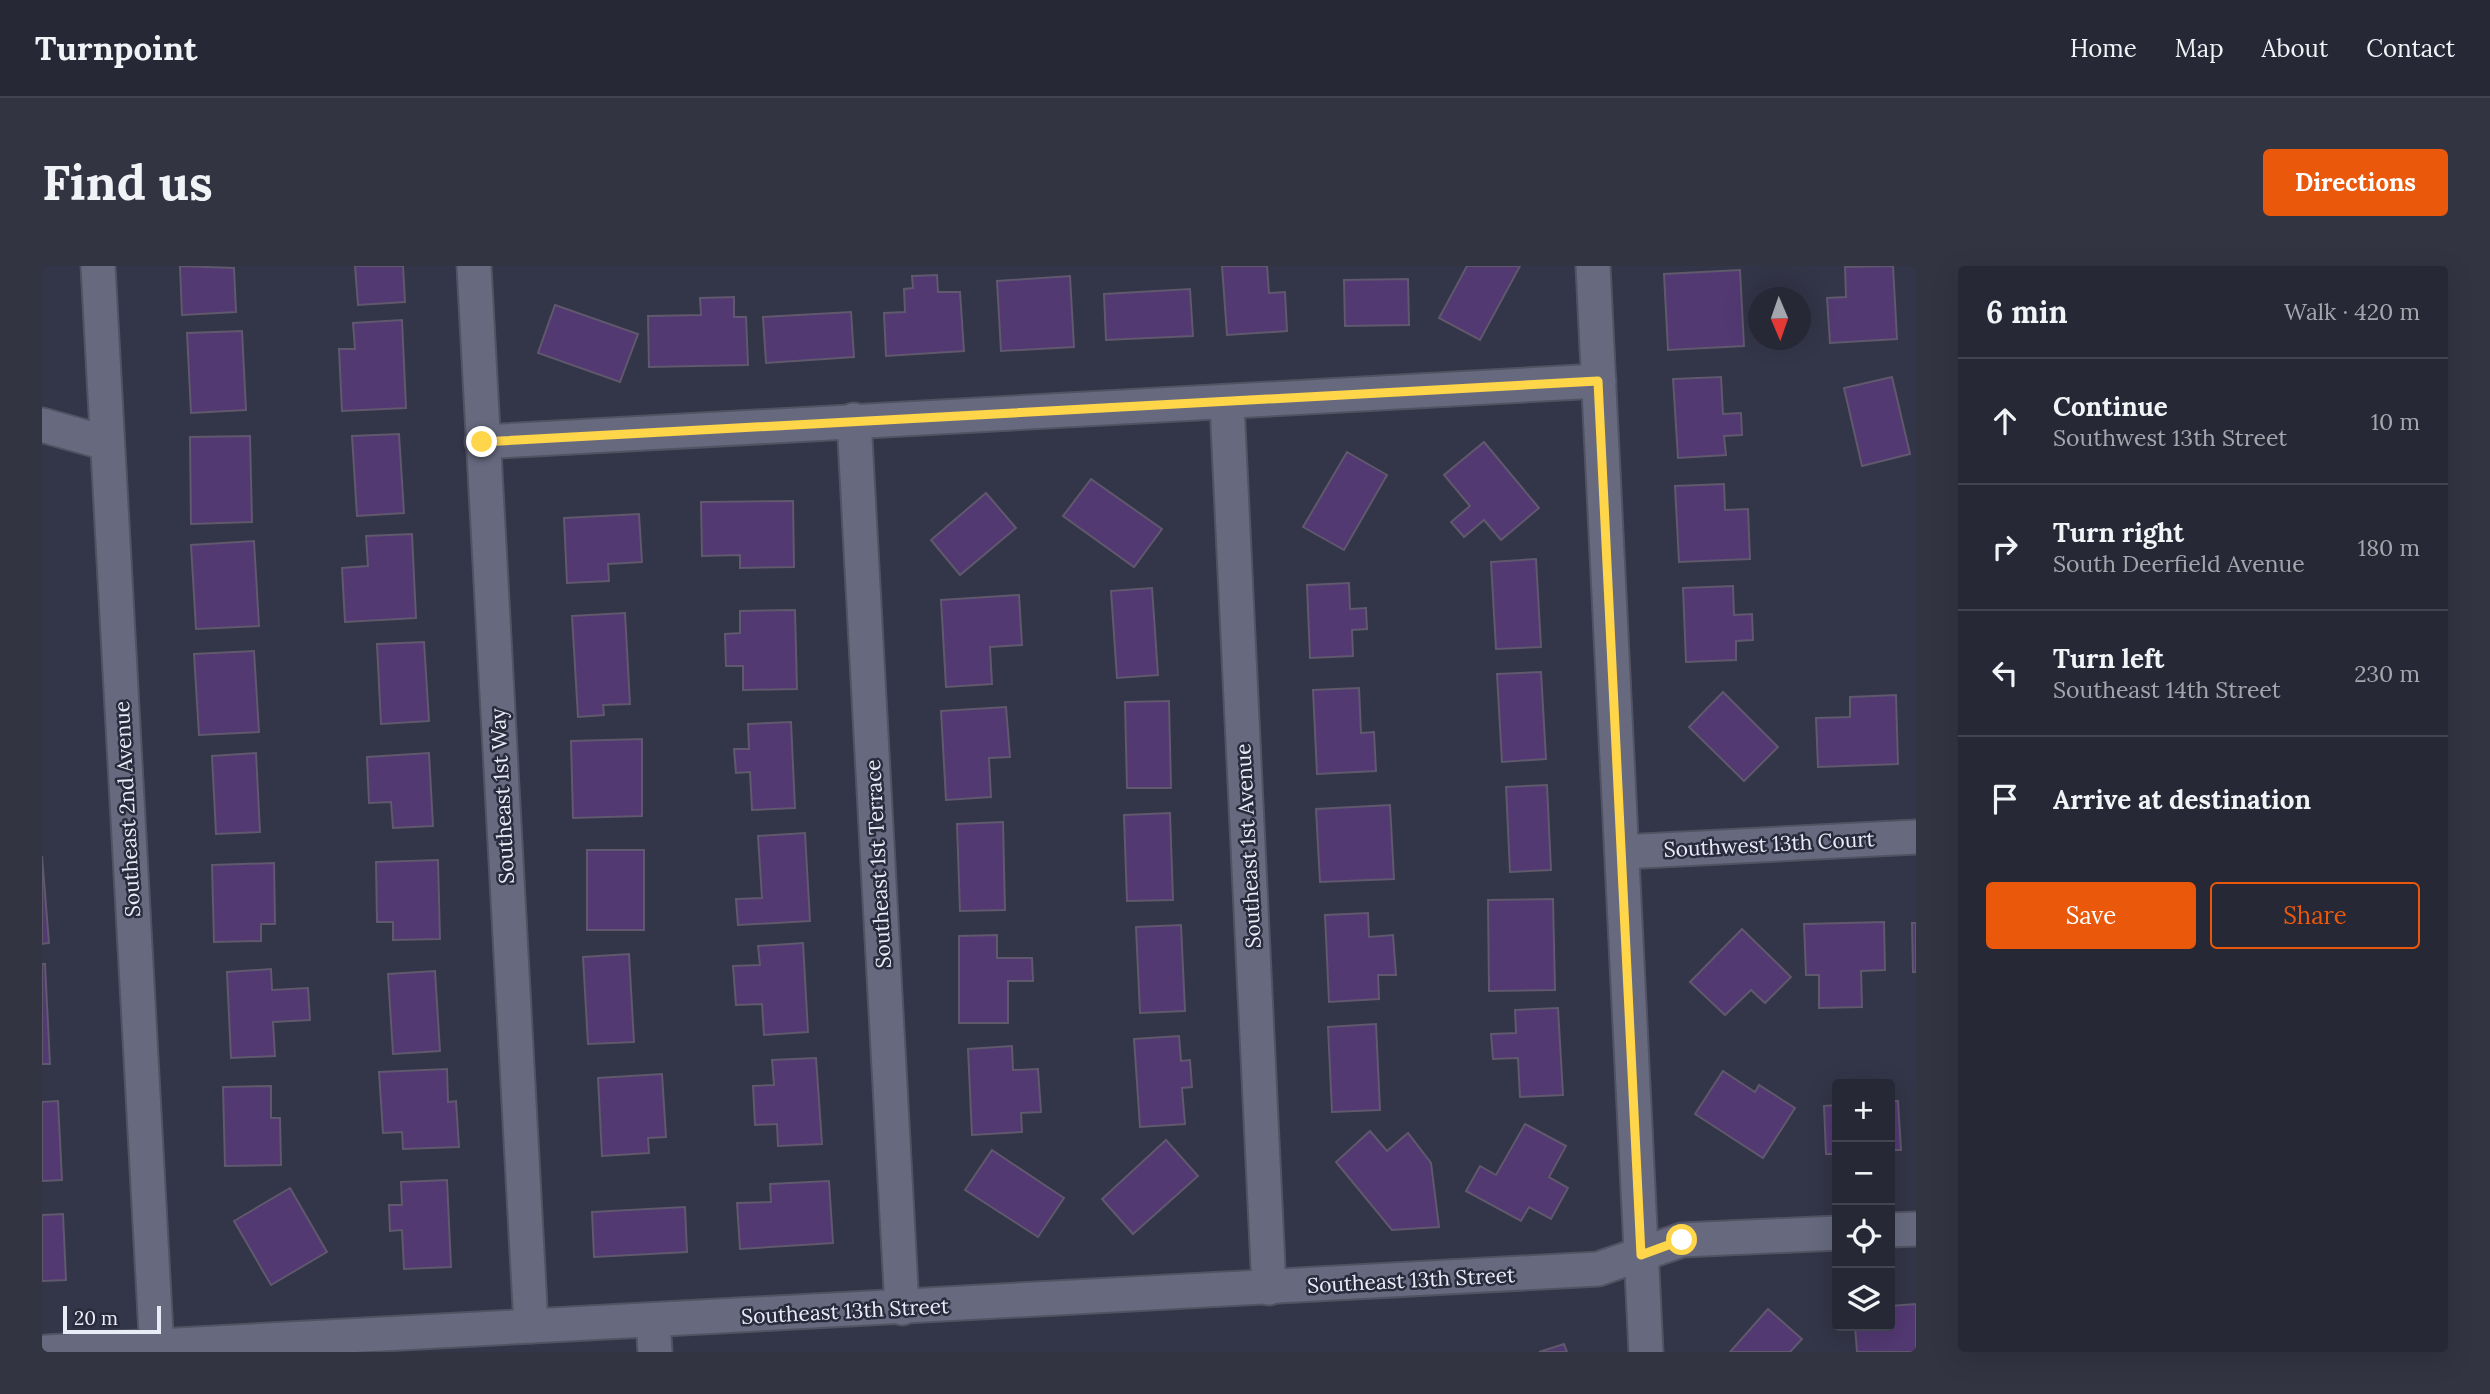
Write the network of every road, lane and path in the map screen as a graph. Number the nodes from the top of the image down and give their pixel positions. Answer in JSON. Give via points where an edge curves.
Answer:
{"nodes":[{"id":1,"x":98,"y":266,"type":"edge"},
{"id":2,"x":474,"y":266,"type":"edge"},
{"id":3,"x":1593,"y":266,"type":"edge"},
{"id":4,"x":1598,"y":381,"type":"junction"},
{"id":5,"x":1227,"y":404,"type":"junction"},
{"id":6,"x":854,"y":421,"type":"junction"},
{"id":7,"x":42,"y":425,"type":"edge"},
{"id":8,"x":482,"y":442,"type":"junction"},
{"id":9,"x":106,"y":443,"type":"junction"},
{"id":10,"x":1916,"y":837,"type":"edge"},
{"id":11,"x":1622,"y":852,"type":"junction"},
{"id":12,"x":1916,"y":1229,"type":"edge"},
{"id":13,"x":1895,"y":1230,"type":"edge"},
{"id":14,"x":1832,"y":1233,"type":"edge"},
{"id":15,"x":1641,"y":1255,"type":"junction"},
{"id":16,"x":1269,"y":1287,"type":"junction"},
{"id":17,"x":902,"y":1308,"type":"junction"},
{"id":18,"x":531,"y":1326,"type":"junction"},
{"id":19,"x":654,"y":1337,"type":"edge"},
{"id":20,"x":157,"y":1348,"type":"edge"},
{"id":21,"x":46,"y":1352,"type":"edge"},
{"id":22,"x":1646,"y":1352,"type":"edge"}],
"edges":[{"from":1,"to":9,"type":"street","name":"Southeast 2nd Avenue"},
{"from":2,"to":8,"type":"street","name":"Southeast 1st Way"},
{"from":3,"to":4,"type":"street"},
{"from":4,"to":5,"type":"street"},
{"from":4,"to":11,"type":"street"},
{"from":5,"to":6,"type":"street"},
{"from":5,"to":16,"type":"street","name":"Southeast 1st Avenue"},
{"from":6,"to":8,"type":"street"},
{"from":6,"to":17,"type":"street","name":"Southeast 1st Terrace"},
{"from":7,"to":9,"type":"street"},
{"from":8,"to":18,"type":"street","name":"Southeast 1st Way"},
{"from":9,"to":20,"type":"street","name":"Southeast 2nd Avenue"},
{"from":10,"to":11,"type":"street","name":"Southwest 13th Court"},
{"from":11,"to":15,"type":"street"},
{"from":12,"to":13,"type":"street"},
{"from":14,"to":15,"type":"street","name":"Southeast 13th Street","via":[[1682,1240]]},
{"from":15,"to":16,"type":"street","name":"Southeast 13th Street","via":[[1598,1269]]},
{"from":15,"to":22,"type":"street"},
{"from":16,"to":17,"type":"street","name":"Southeast 13th Street"},
{"from":17,"to":19,"type":"street","name":"Southeast 13th Street"},
{"from":18,"to":19,"type":"street","name":"Southeast 13th Street"},
{"from":18,"to":20,"type":"street","name":"Southeast 13th Street"},
{"from":20,"to":21,"type":"street","name":"Southeast 13th Street"}]}
